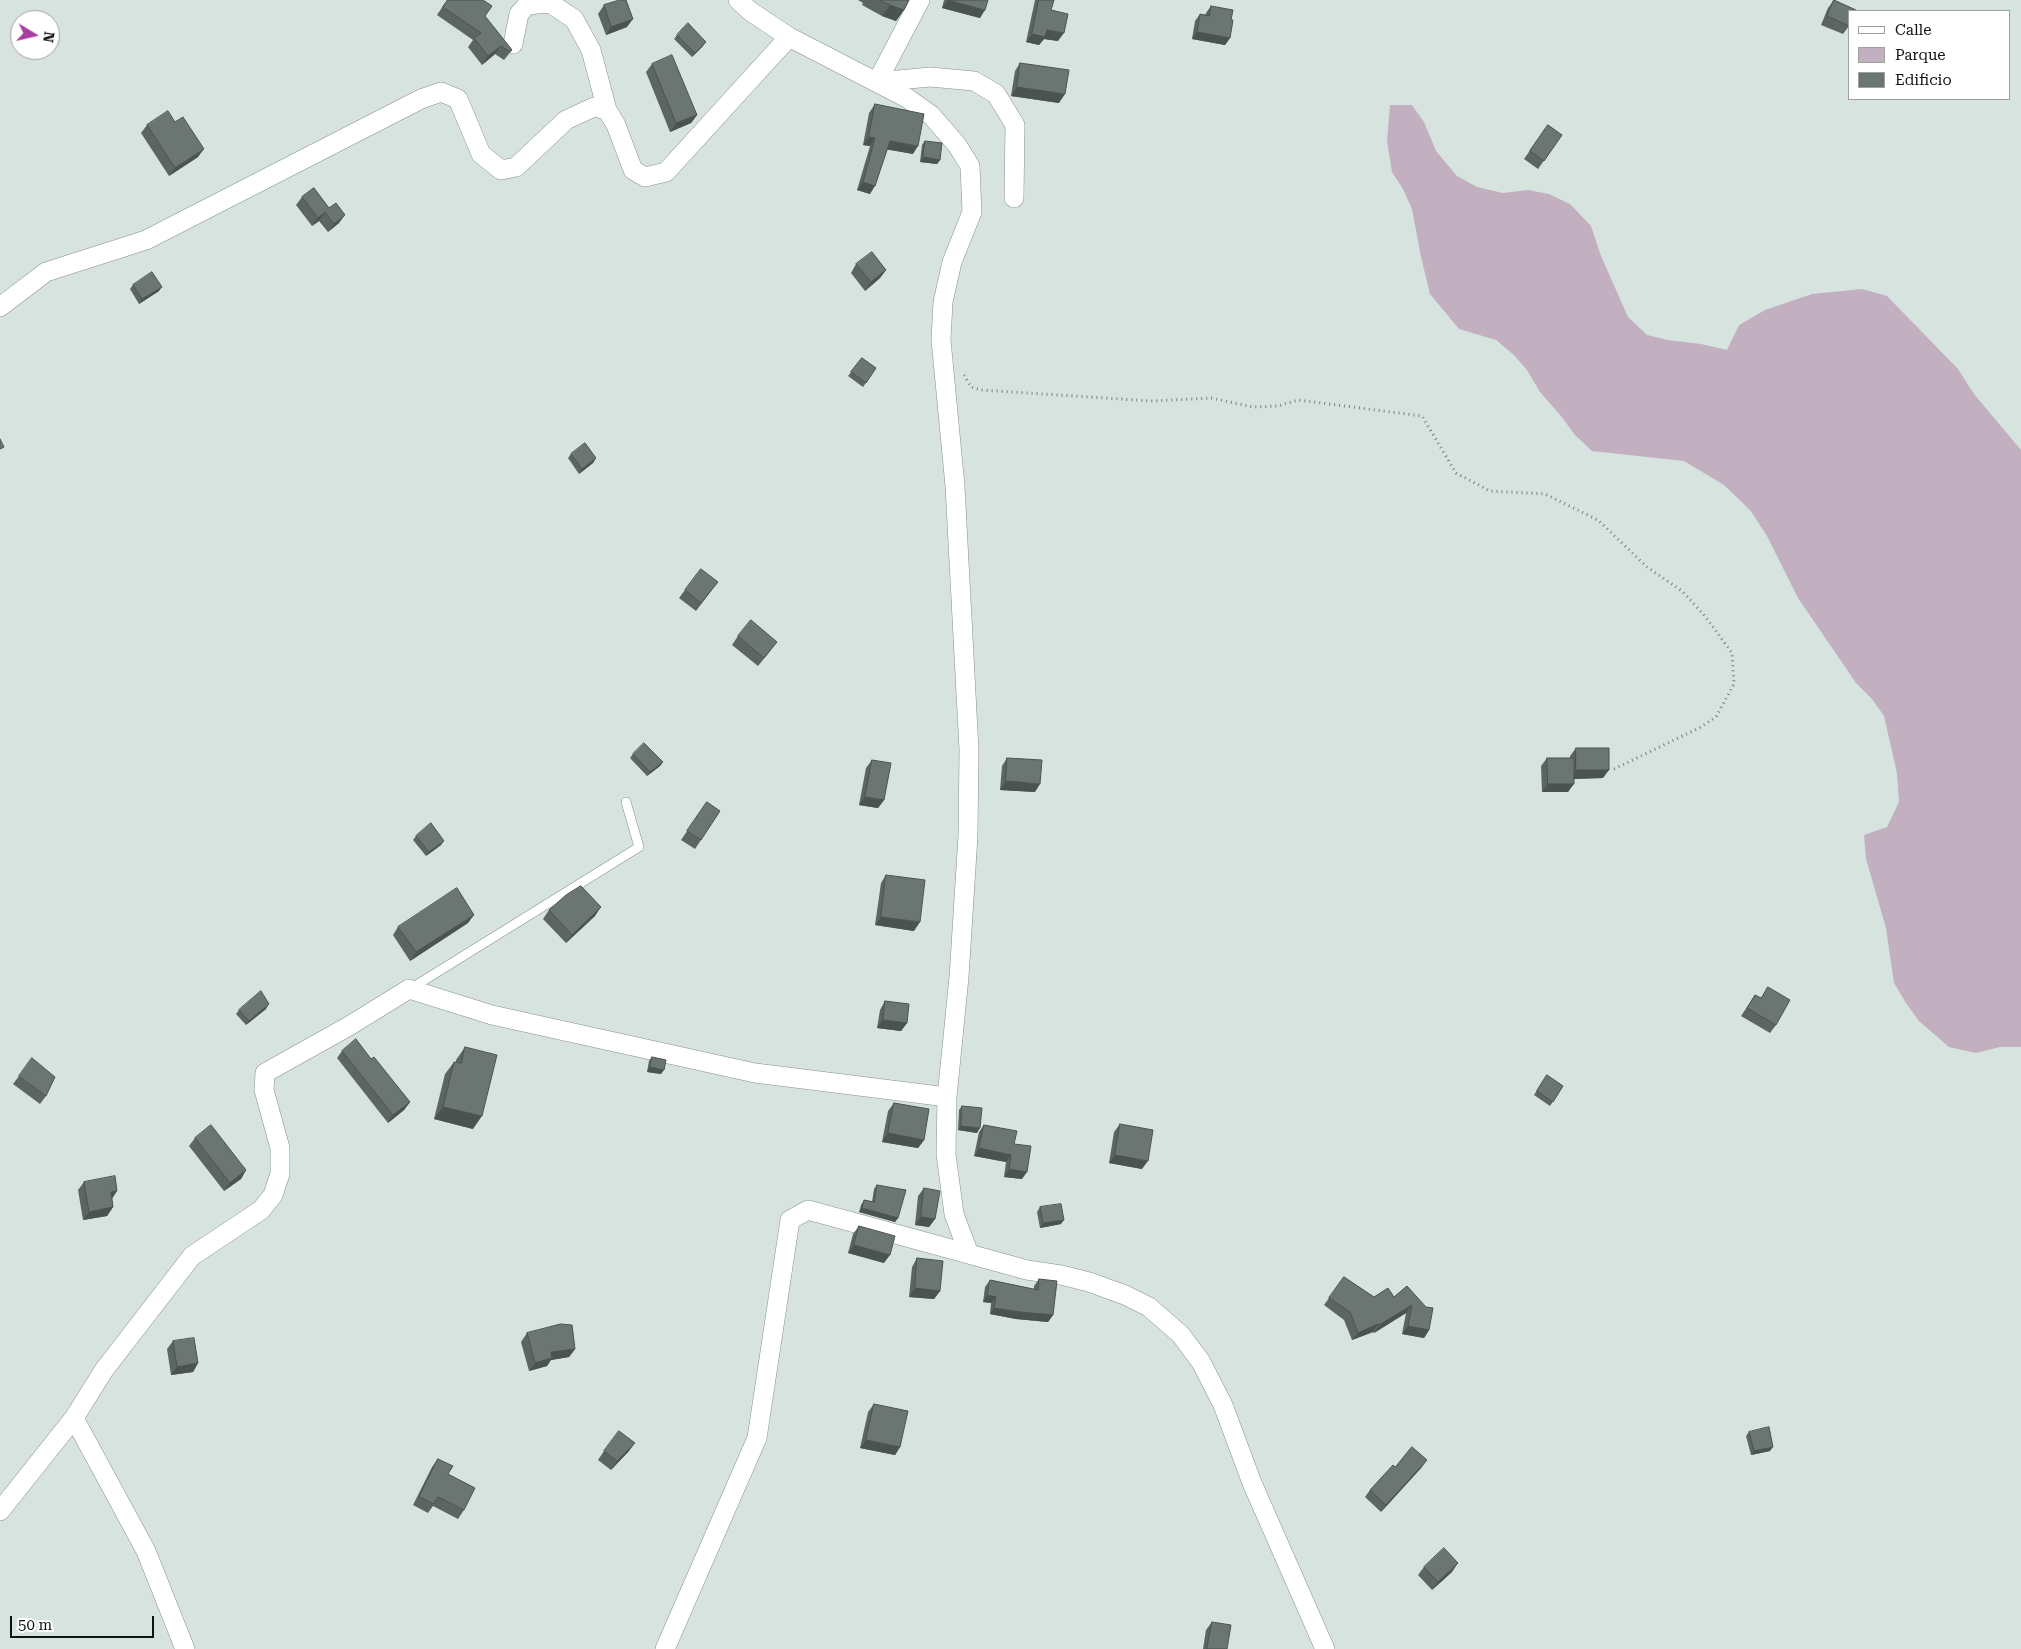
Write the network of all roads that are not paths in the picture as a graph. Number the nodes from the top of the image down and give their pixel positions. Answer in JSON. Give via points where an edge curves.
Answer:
{"nodes":[{"id":1,"x":738,"y":0,"type":"edge"},
{"id":2,"x":920,"y":0,"type":"edge"},
{"id":3,"x":789,"y":38,"type":"junction"},
{"id":4,"x":513,"y":44,"type":"dead end"},
{"id":5,"x":877,"y":82,"type":"junction"},
{"id":6,"x":607,"y":110,"type":"junction"},
{"id":7,"x":1014,"y":198,"type":"dead end"},
{"id":8,"x":0,"y":307,"type":"edge"},
{"id":9,"x":626,"y":802,"type":"dead end"},
{"id":10,"x":409,"y":989,"type":"junction"},
{"id":11,"x":947,"y":1097,"type":"junction"},
{"id":12,"x":968,"y":1254,"type":"junction"},
{"id":13,"x":74,"y":1418,"type":"junction"},
{"id":14,"x":0,"y":1510,"type":"edge"},
{"id":15,"x":185,"y":1649,"type":"edge"},
{"id":16,"x":665,"y":1649,"type":"edge"},
{"id":17,"x":1325,"y":1649,"type":"edge"}],
"edges":[{"from":1,"to":3,"type":"street"},
{"from":2,"to":5,"type":"street"},
{"from":3,"to":5,"type":"street"},
{"from":3,"to":6,"type":"street","via":[[666,172],[645,177],[633,170]]},
{"from":4,"to":6,"type":"street","via":[[520,14],[527,5],[550,2],[574,19],[591,50]]},
{"from":5,"to":7,"type":"street","via":[[930,77],[974,81],[996,94],[1014,125]]},
{"from":5,"to":11,"type":"street","via":[[931,115],[970,166],[972,212],[952,262],[942,302],[941,340],[955,486],[969,750],[968,836]]},
{"from":6,"to":8,"type":"street","via":[[594,107],[566,120],[516,167],[502,170],[481,154],[458,99],[441,92],[428,96],[146,240],[46,272]]},
{"from":9,"to":10,"type":"lane","via":[[640,847]]},
{"from":10,"to":11,"type":"street","via":[[492,1015],[755,1073]]},
{"from":10,"to":13,"type":"street","via":[[265,1073],[264,1090],[280,1148],[280,1174],[273,1194],[261,1210],[192,1256],[104,1370]]},
{"from":11,"to":12,"type":"street","via":[[946,1154],[954,1214]]},
{"from":12,"to":16,"type":"street","via":[[808,1210],[790,1220],[757,1438]]},
{"from":12,"to":17,"type":"street","via":[[1027,1270],[1061,1274],[1125,1295],[1150,1307],[1182,1335],[1201,1362],[1223,1405],[1252,1482]]},
{"from":13,"to":14,"type":"street"},
{"from":13,"to":15,"type":"street","via":[[146,1551]]}]}
